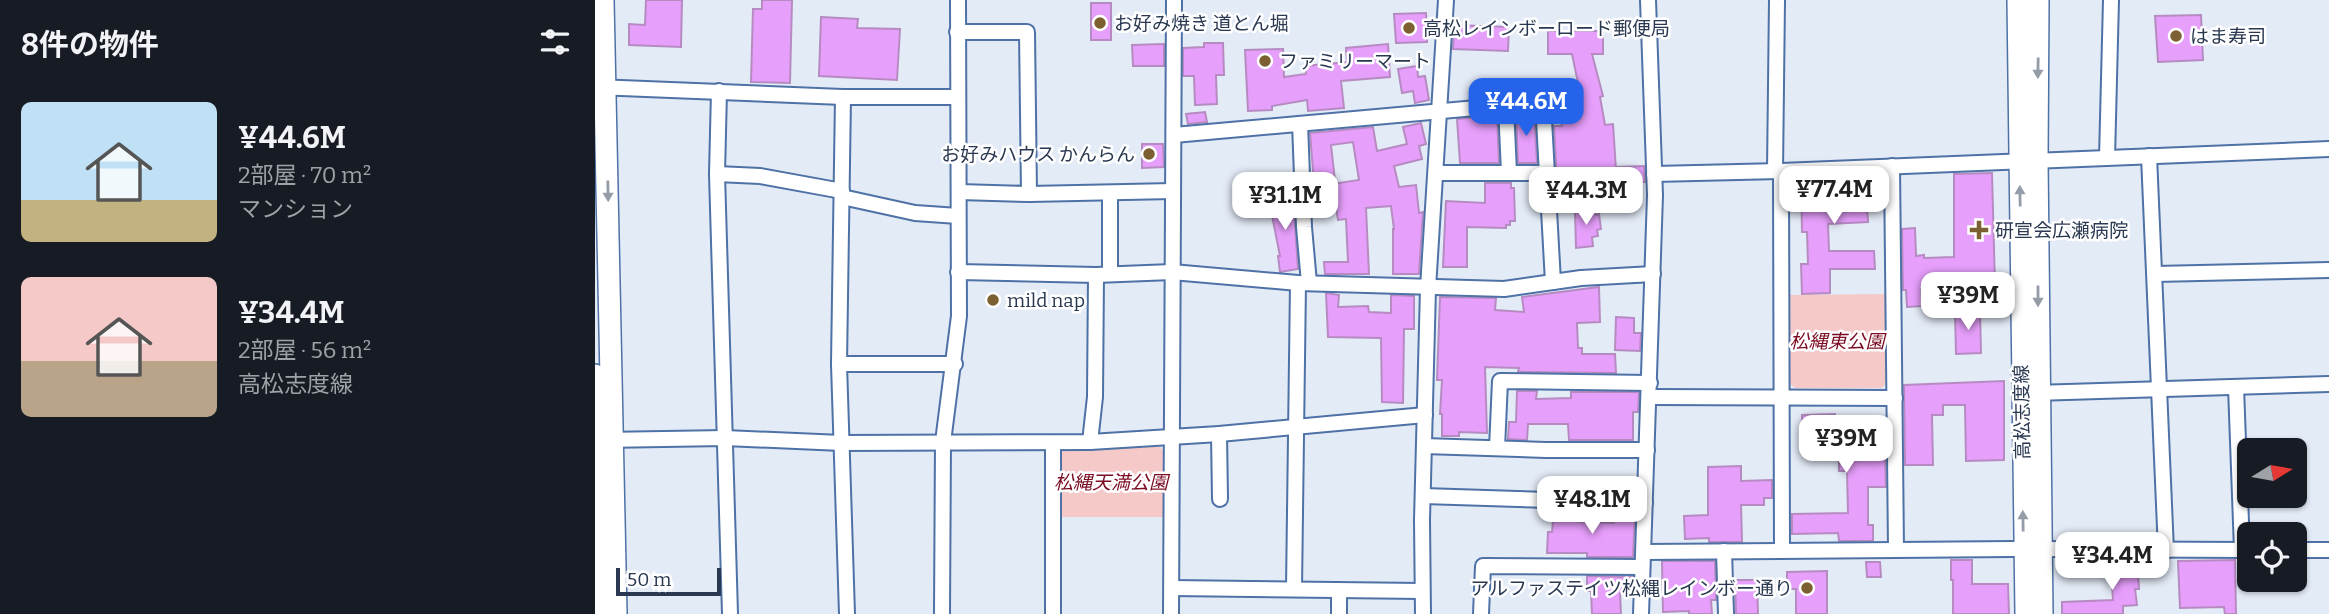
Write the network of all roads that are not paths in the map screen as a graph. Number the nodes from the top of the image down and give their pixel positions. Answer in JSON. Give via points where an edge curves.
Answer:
{"nodes":[{"id":1,"x":603,"y":0,"type":"edge"},
{"id":2,"x":958,"y":0,"type":"edge"},
{"id":3,"x":1174,"y":0,"type":"edge"},
{"id":4,"x":1446,"y":0,"type":"edge"},
{"id":5,"x":1648,"y":0,"type":"edge"},
{"id":6,"x":1777,"y":0,"type":"edge"},
{"id":7,"x":2018,"y":0,"type":"edge"},
{"id":8,"x":2038,"y":0,"type":"edge"},
{"id":9,"x":2111,"y":0,"type":"edge"},
{"id":10,"x":957,"y":32,"type":"junction"},
{"id":11,"x":600,"y":87,"type":"edge"},
{"id":12,"x":719,"y":91,"type":"junction"},
{"id":13,"x":843,"y":97,"type":"junction"},
{"id":14,"x":958,"y":97,"type":"junction"},
{"id":15,"x":1506,"y":106,"type":"junction"},
{"id":16,"x":1439,"y":110,"type":"junction"},
{"id":17,"x":1300,"y":124,"type":"junction"},
{"id":18,"x":1174,"y":135,"type":"junction"},
{"id":19,"x":2329,"y":149,"type":"edge"},
{"id":20,"x":2150,"y":156,"type":"junction"},
{"id":21,"x":2107,"y":158,"type":"junction"},
{"id":22,"x":2028,"y":161,"type":"junction"},
{"id":23,"x":1892,"y":166,"type":"junction"},
{"id":24,"x":1778,"y":171,"type":"junction"},
{"id":25,"x":1436,"y":173,"type":"junction"},
{"id":26,"x":1509,"y":173,"type":"junction"},
{"id":27,"x":1546,"y":173,"type":"junction"},
{"id":28,"x":717,"y":174,"type":"junction"},
{"id":29,"x":1654,"y":174,"type":"junction"},
{"id":30,"x":1173,"y":191,"type":"junction"},
{"id":31,"x":959,"y":192,"type":"junction"},
{"id":32,"x":1110,"y":192,"type":"junction"},
{"id":33,"x":842,"y":194,"type":"junction"},
{"id":34,"x":1029,"y":194,"type":"junction"},
{"id":35,"x":958,"y":216,"type":"junction"},
{"id":36,"x":2329,"y":270,"type":"edge"},
{"id":37,"x":958,"y":272,"type":"junction"},
{"id":38,"x":1172,"y":272,"type":"junction"},
{"id":39,"x":1103,"y":274,"type":"junction"},
{"id":40,"x":1653,"y":274,"type":"junction"},
{"id":41,"x":2155,"y":274,"type":"junction"},
{"id":42,"x":1553,"y":282,"type":"junction"},
{"id":43,"x":1304,"y":283,"type":"junction"},
{"id":44,"x":1428,"y":288,"type":"junction"},
{"id":45,"x":839,"y":364,"type":"junction"},
{"id":46,"x":955,"y":364,"type":"junction"},
{"id":47,"x":595,"y":375,"type":"edge"},
{"id":48,"x":2329,"y":384,"type":"edge"},
{"id":49,"x":2236,"y":387,"type":"junction"},
{"id":50,"x":2161,"y":389,"type":"junction"},
{"id":51,"x":1650,"y":390,"type":"junction"},
{"id":52,"x":2030,"y":393,"type":"junction"},
{"id":53,"x":1781,"y":397,"type":"junction"},
{"id":54,"x":1895,"y":398,"type":"junction"},
{"id":55,"x":1426,"y":415,"type":"junction"},
{"id":56,"x":1298,"y":426,"type":"junction"},
{"id":57,"x":1219,"y":434,"type":"junction"},
{"id":58,"x":1171,"y":437,"type":"junction"},
{"id":59,"x":725,"y":438,"type":"junction"},
{"id":60,"x":601,"y":440,"type":"edge"},
{"id":61,"x":943,"y":442,"type":"junction"},
{"id":62,"x":1090,"y":442,"type":"junction"},
{"id":63,"x":842,"y":443,"type":"junction"},
{"id":64,"x":1052,"y":443,"type":"junction"},
{"id":65,"x":1424,"y":446,"type":"junction"},
{"id":66,"x":1497,"y":448,"type":"junction"},
{"id":67,"x":1647,"y":450,"type":"junction"},
{"id":68,"x":1423,"y":496,"type":"junction"},
{"id":69,"x":1220,"y":499,"type":"dead end"},
{"id":70,"x":1645,"y":503,"type":"junction"},
{"id":71,"x":2243,"y":522,"type":"edge"},
{"id":72,"x":1896,"y":550,"type":"junction"},
{"id":73,"x":2032,"y":550,"type":"junction"},
{"id":74,"x":2237,"y":550,"type":"edge"},
{"id":75,"x":2307,"y":550,"type":"edge"},
{"id":76,"x":2329,"y":550,"type":"edge"},
{"id":77,"x":1724,"y":551,"type":"junction"},
{"id":78,"x":1782,"y":551,"type":"junction"},
{"id":79,"x":2166,"y":551,"type":"junction"},
{"id":80,"x":1643,"y":560,"type":"junction"},
{"id":81,"x":1172,"y":588,"type":"junction"},
{"id":82,"x":1294,"y":589,"type":"junction"},
{"id":83,"x":1339,"y":590,"type":"junction"},
{"id":84,"x":1422,"y":591,"type":"junction"},
{"id":85,"x":606,"y":611,"type":"edge"},
{"id":86,"x":730,"y":614,"type":"edge"},
{"id":87,"x":847,"y":614,"type":"edge"},
{"id":88,"x":942,"y":614,"type":"edge"},
{"id":89,"x":1053,"y":614,"type":"edge"},
{"id":90,"x":1171,"y":614,"type":"edge"},
{"id":91,"x":1339,"y":614,"type":"edge"},
{"id":92,"x":1423,"y":614,"type":"edge"},
{"id":93,"x":1481,"y":614,"type":"edge"},
{"id":94,"x":1641,"y":614,"type":"edge"},
{"id":95,"x":1726,"y":614,"type":"edge"},
{"id":96,"x":2026,"y":614,"type":"edge"},
{"id":97,"x":2042,"y":614,"type":"edge"}],
"edges":[{"from":1,"to":11,"type":"main road"},
{"from":2,"to":10,"type":"street"},
{"from":3,"to":18,"type":"street"},
{"from":4,"to":16,"type":"street"},
{"from":5,"to":29,"type":"street"},
{"from":6,"to":24,"type":"street"},
{"from":7,"to":22,"type":"main road","name":"高松志度線"},
{"from":8,"to":22,"type":"main road","name":"高松志度線","one_way":true},
{"from":9,"to":21,"type":"street"},
{"from":10,"to":14,"type":"street"},
{"from":10,"to":34,"type":"street","via":[[1027,32]]},
{"from":11,"to":12,"type":"street"},
{"from":11,"to":60,"type":"main road","one_way":true},
{"from":12,"to":13,"type":"street"},
{"from":12,"to":28,"type":"street"},
{"from":13,"to":14,"type":"street"},
{"from":13,"to":33,"type":"street"},
{"from":14,"to":31,"type":"street"},
{"from":15,"to":16,"type":"street"},
{"from":15,"to":26,"type":"street"},
{"from":15,"to":27,"type":"street","via":[[1543,102]]},
{"from":16,"to":17,"type":"street"},
{"from":16,"to":25,"type":"street"},
{"from":17,"to":18,"type":"street"},
{"from":17,"to":43,"type":"street"},
{"from":18,"to":30,"type":"street"},
{"from":19,"to":20,"type":"street"},
{"from":20,"to":21,"type":"street"},
{"from":20,"to":41,"type":"street"},
{"from":21,"to":22,"type":"street"},
{"from":22,"to":23,"type":"street"},
{"from":22,"to":52,"type":"main road","name":"高松志度線"},
{"from":23,"to":24,"type":"street"},
{"from":23,"to":54,"type":"street"},
{"from":24,"to":29,"type":"street"},
{"from":24,"to":53,"type":"street"},
{"from":25,"to":26,"type":"street"},
{"from":25,"to":44,"type":"street"},
{"from":26,"to":27,"type":"street"},
{"from":27,"to":42,"type":"street"},
{"from":28,"to":33,"type":"street","via":[[759,176]]},
{"from":28,"to":59,"type":"street"},
{"from":29,"to":40,"type":"street"},
{"from":30,"to":32,"type":"street"},
{"from":30,"to":38,"type":"street"},
{"from":31,"to":34,"type":"street"},
{"from":31,"to":35,"type":"street"},
{"from":32,"to":34,"type":"street"},
{"from":32,"to":39,"type":"street"},
{"from":33,"to":35,"type":"street","via":[[915,213]]},
{"from":33,"to":45,"type":"street"},
{"from":35,"to":37,"type":"street"},
{"from":36,"to":41,"type":"street"},
{"from":37,"to":39,"type":"street"},
{"from":37,"to":46,"type":"street"},
{"from":38,"to":39,"type":"street"},
{"from":38,"to":43,"type":"street"},
{"from":38,"to":58,"type":"street"},
{"from":39,"to":62,"type":"street"},
{"from":40,"to":42,"type":"street"},
{"from":40,"to":51,"type":"street"},
{"from":41,"to":50,"type":"street"},
{"from":42,"to":44,"type":"street","via":[[1504,289]]},
{"from":43,"to":44,"type":"street"},
{"from":43,"to":56,"type":"street"},
{"from":44,"to":55,"type":"street"},
{"from":45,"to":46,"type":"street"},
{"from":45,"to":63,"type":"street"},
{"from":46,"to":61,"type":"street"},
{"from":47,"to":60,"type":"main road"},
{"from":48,"to":49,"type":"street"},
{"from":49,"to":50,"type":"street"},
{"from":49,"to":71,"type":"street"},
{"from":50,"to":52,"type":"street"},
{"from":50,"to":79,"type":"street"},
{"from":51,"to":53,"type":"street"},
{"from":51,"to":66,"type":"street","via":[[1500,381]]},
{"from":51,"to":67,"type":"street"},
{"from":52,"to":73,"type":"main road","name":"高松志度線"},
{"from":53,"to":54,"type":"street"},
{"from":53,"to":78,"type":"street"},
{"from":54,"to":72,"type":"street"},
{"from":55,"to":56,"type":"street"},
{"from":55,"to":65,"type":"street"},
{"from":56,"to":57,"type":"street"},
{"from":56,"to":82,"type":"street"},
{"from":57,"to":58,"type":"street"},
{"from":57,"to":69,"type":"street"},
{"from":58,"to":62,"type":"street"},
{"from":58,"to":81,"type":"street"},
{"from":59,"to":60,"type":"street"},
{"from":59,"to":63,"type":"street"},
{"from":59,"to":86,"type":"street"},
{"from":60,"to":85,"type":"main road"},
{"from":61,"to":63,"type":"street"},
{"from":61,"to":64,"type":"street"},
{"from":61,"to":88,"type":"street"},
{"from":62,"to":64,"type":"street"},
{"from":63,"to":87,"type":"street"},
{"from":64,"to":89,"type":"street"},
{"from":65,"to":66,"type":"street"},
{"from":65,"to":68,"type":"street"},
{"from":66,"to":67,"type":"street"},
{"from":67,"to":70,"type":"street"},
{"from":68,"to":70,"type":"street"},
{"from":68,"to":84,"type":"street"},
{"from":70,"to":80,"type":"street"},
{"from":72,"to":73,"type":"street"},
{"from":72,"to":78,"type":"street"},
{"from":73,"to":79,"type":"street"},
{"from":73,"to":96,"type":"main road","name":"高松志度線"},
{"from":73,"to":97,"type":"main road","name":"高松志度線"},
{"from":74,"to":79,"type":"street"},
{"from":75,"to":76,"type":"street"},
{"from":77,"to":78,"type":"street"},
{"from":77,"to":80,"type":"street"},
{"from":77,"to":95,"type":"street"},
{"from":80,"to":93,"type":"street","via":[[1483,566]]},
{"from":80,"to":94,"type":"street"},
{"from":81,"to":82,"type":"street"},
{"from":81,"to":90,"type":"street"},
{"from":82,"to":83,"type":"street"},
{"from":83,"to":84,"type":"street"},
{"from":83,"to":91,"type":"street"},
{"from":84,"to":92,"type":"street"}]}
